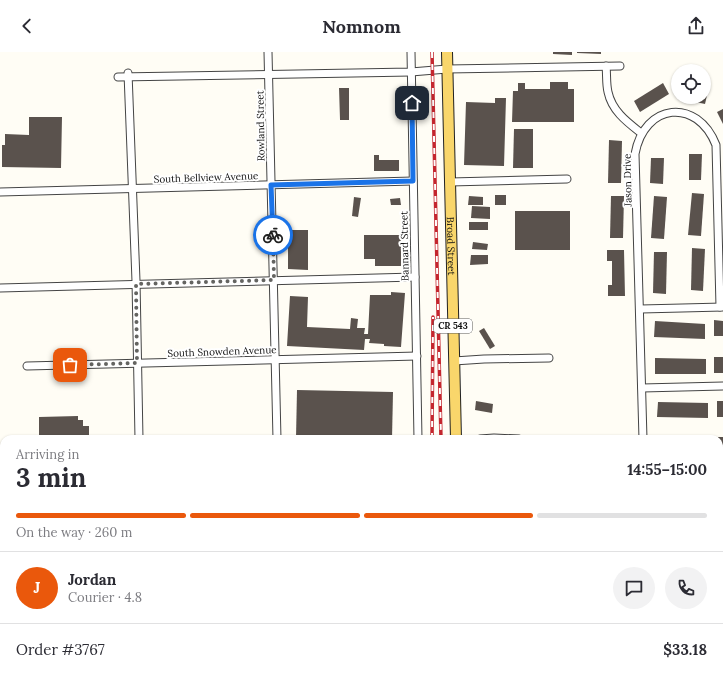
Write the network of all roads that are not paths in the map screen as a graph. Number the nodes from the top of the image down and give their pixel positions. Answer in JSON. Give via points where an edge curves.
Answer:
{"nodes":[{"id":1,"x":268,"y":52,"type":"edge"},
{"id":2,"x":411,"y":52,"type":"edge"},
{"id":3,"x":447,"y":52,"type":"edge"},
{"id":4,"x":606,"y":66,"type":"junction"},
{"id":5,"x":620,"y":66,"type":"dead end"},
{"id":6,"x":447,"y":69,"type":"junction"},
{"id":7,"x":411,"y":72,"type":"junction"},
{"id":8,"x":128,"y":75,"type":"junction"},
{"id":9,"x":269,"y":75,"type":"junction"},
{"id":10,"x":118,"y":77,"type":"dead end"},
{"id":11,"x":641,"y":133,"type":"junction"},
{"id":12,"x":567,"y":179,"type":"dead end"},
{"id":13,"x":413,"y":181,"type":"junction"},
{"id":14,"x":450,"y":182,"type":"junction"},
{"id":15,"x":271,"y":185,"type":"junction"},
{"id":16,"x":132,"y":189,"type":"junction"},
{"id":17,"x":0,"y":192,"type":"edge"},
{"id":18,"x":415,"y":277,"type":"junction"},
{"id":19,"x":274,"y":280,"type":"junction"},
{"id":20,"x":136,"y":284,"type":"junction"},
{"id":21,"x":0,"y":288,"type":"edge"},
{"id":22,"x":722,"y":307,"type":"edge"},
{"id":23,"x":641,"y":309,"type":"junction"},
{"id":24,"x":417,"y":356,"type":"junction"},
{"id":25,"x":549,"y":358,"type":"dead end"},
{"id":26,"x":275,"y":359,"type":"junction"},
{"id":27,"x":454,"y":361,"type":"junction"},
{"id":28,"x":137,"y":363,"type":"junction"},
{"id":29,"x":27,"y":366,"type":"dead end"},
{"id":30,"x":723,"y":386,"type":"edge"},
{"id":31,"x":642,"y":388,"type":"junction"},
{"id":32,"x":139,"y":435,"type":"edge"},
{"id":33,"x":277,"y":435,"type":"edge"},
{"id":34,"x":418,"y":435,"type":"edge"},
{"id":35,"x":456,"y":435,"type":"edge"},
{"id":36,"x":643,"y":435,"type":"edge"}],
"edges":[{"from":1,"to":9,"type":"street","name":"Rowland Street"},
{"from":2,"to":7,"type":"street","name":"Bannard Street"},
{"from":3,"to":6,"type":"main road","name":"Broad Street","number":"CR 543"},
{"from":4,"to":5,"type":"street"},
{"from":4,"to":6,"type":"street"},
{"from":4,"to":11,"type":"street","via":[[608,92],[614,106],[624,120]]},
{"from":6,"to":7,"type":"street"},
{"from":6,"to":14,"type":"main road","name":"Broad Street","number":"CR 543"},
{"from":7,"to":9,"type":"street"},
{"from":7,"to":13,"type":"street","name":"Bannard Street"},
{"from":8,"to":9,"type":"street"},
{"from":8,"to":10,"type":"street"},
{"from":8,"to":16,"type":"street"},
{"from":9,"to":15,"type":"street","name":"Rowland Street"},
{"from":11,"to":22,"type":"street","name":"Jason Drive","via":[[655,118],[670,112],[694,117],[703,123],[712,136],[717,154]]},
{"from":11,"to":23,"type":"street","name":"Jason Drive","via":[[635,154]]},
{"from":12,"to":14,"type":"street"},
{"from":13,"to":15,"type":"street","name":"South Bellview Avenue"},
{"from":13,"to":18,"type":"street","name":"Bannard Street"},
{"from":14,"to":27,"type":"main road","name":"Broad Street","number":"CR 543"},
{"from":15,"to":16,"type":"street","name":"South Bellview Avenue"},
{"from":15,"to":19,"type":"street","name":"Rowland Street"},
{"from":16,"to":17,"type":"street","name":"South Bellview Avenue"},
{"from":16,"to":20,"type":"street"},
{"from":18,"to":19,"type":"street"},
{"from":18,"to":24,"type":"street","name":"Bannard Street"},
{"from":19,"to":20,"type":"street"},
{"from":19,"to":26,"type":"street","name":"Rowland Street"},
{"from":20,"to":21,"type":"street"},
{"from":20,"to":28,"type":"street"},
{"from":22,"to":23,"type":"street"},
{"from":23,"to":31,"type":"street","name":"Jason Drive"},
{"from":24,"to":26,"type":"street","name":"South Snowden Avenue"},
{"from":24,"to":34,"type":"street","name":"Bannard Street"},
{"from":25,"to":27,"type":"street"},
{"from":26,"to":28,"type":"street","name":"South Snowden Avenue"},
{"from":26,"to":33,"type":"street","name":"Rowland Street"},
{"from":27,"to":35,"type":"main road","name":"Broad Street","number":"CR 543"},
{"from":28,"to":29,"type":"street","name":"South Snowden Avenue"},
{"from":28,"to":32,"type":"street"},
{"from":30,"to":31,"type":"street"},
{"from":31,"to":36,"type":"street","name":"Jason Drive"}]}
